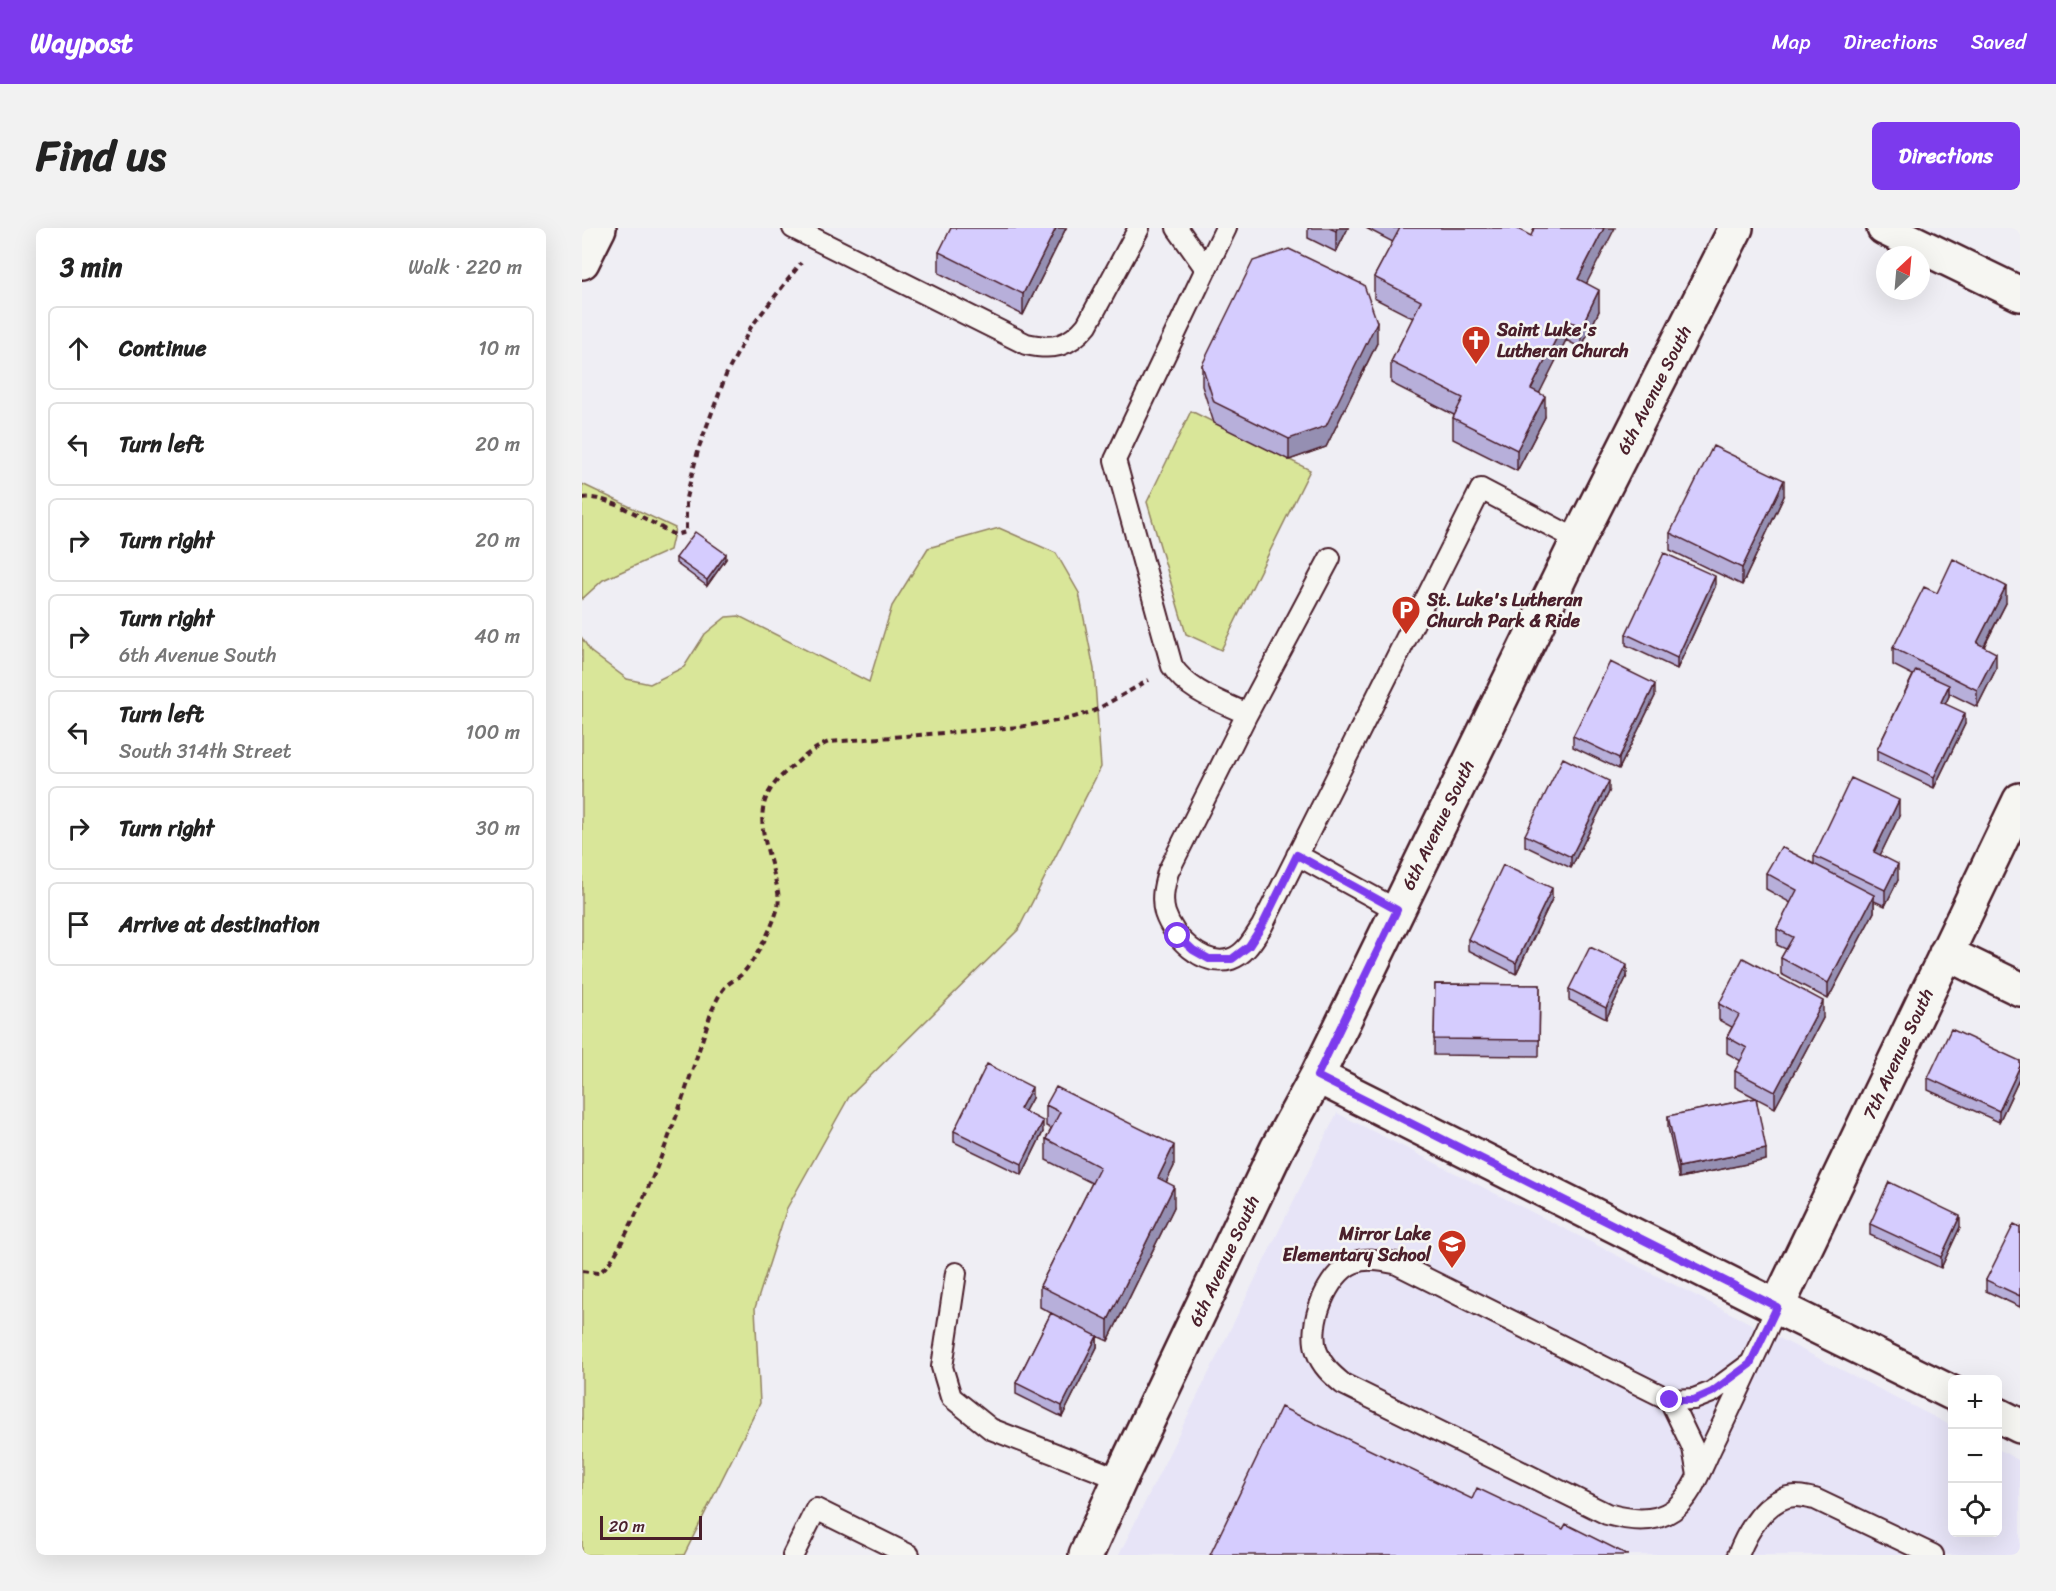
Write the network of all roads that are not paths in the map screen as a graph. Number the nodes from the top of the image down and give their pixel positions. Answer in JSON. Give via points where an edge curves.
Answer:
{"nodes":[{"id":1,"x":599,"y":228,"type":"edge"},
{"id":2,"x":793,"y":228,"type":"edge"},
{"id":3,"x":1139,"y":228,"type":"edge"},
{"id":4,"x":1177,"y":228,"type":"edge"},
{"id":5,"x":1226,"y":228,"type":"edge"},
{"id":6,"x":1736,"y":228,"type":"edge"},
{"id":7,"x":1884,"y":228,"type":"edge"},
{"id":8,"x":582,"y":262,"type":"edge"},
{"id":9,"x":1206,"y":269,"type":"junction"},
{"id":10,"x":2020,"y":294,"type":"edge"},
{"id":11,"x":1578,"y":540,"type":"junction"},
{"id":12,"x":1330,"y":558,"type":"dead end"},
{"id":13,"x":1247,"y":714,"type":"junction"},
{"id":14,"x":2020,"y":800,"type":"edge"},
{"id":15,"x":1297,"y":855,"type":"junction"},
{"id":16,"x":1397,"y":910,"type":"junction"},
{"id":17,"x":1946,"y":953,"type":"junction"},
{"id":18,"x":2020,"y":989,"type":"edge"},
{"id":19,"x":1317,"y":1076,"type":"junction"},
{"id":20,"x":956,"y":1273,"type":"dead end"},
{"id":21,"x":1777,"y":1307,"type":"junction"},
{"id":22,"x":1750,"y":1364,"type":"junction"},
{"id":23,"x":1948,"y":1391,"type":"edge"},
{"id":24,"x":1670,"y":1400,"type":"junction"},
{"id":25,"x":2002,"y":1417,"type":"edge"},
{"id":26,"x":2020,"y":1426,"type":"edge"},
{"id":27,"x":1698,"y":1475,"type":"junction"},
{"id":28,"x":1120,"y":1479,"type":"junction"},
{"id":29,"x":794,"y":1555,"type":"edge"},
{"id":30,"x":909,"y":1555,"type":"edge"},
{"id":31,"x":1086,"y":1555,"type":"edge"},
{"id":32,"x":1738,"y":1555,"type":"edge"},
{"id":33,"x":1933,"y":1555,"type":"edge"}],
"edges":[{"from":1,"to":8,"type":"street"},
{"from":2,"to":3,"type":"lane","via":[[1026,344],[1045,348],[1076,339],[1087,325]]},
{"from":4,"to":9,"type":"lane"},
{"from":5,"to":9,"type":"lane"},
{"from":6,"to":11,"type":"street","name":"6th Avenue South"},
{"from":7,"to":10,"type":"street"},
{"from":9,"to":13,"type":"lane","via":[[1115,460],[1172,666],[1193,689]]},
{"from":11,"to":15,"type":"lane","via":[[1481,489]]},
{"from":11,"to":16,"type":"street","name":"6th Avenue South"},
{"from":12,"to":13,"type":"lane"},
{"from":13,"to":15,"type":"lane","via":[[1168,872],[1162,890],[1165,913],[1178,936],[1193,950],[1209,959],[1232,959],[1256,936]]},
{"from":14,"to":17,"type":"street","name":"7th Avenue South"},
{"from":15,"to":16,"type":"lane"},
{"from":16,"to":19,"type":"street","name":"6th Avenue South"},
{"from":17,"to":18,"type":"street"},
{"from":17,"to":21,"type":"street","name":"7th Avenue South"},
{"from":19,"to":21,"type":"street"},
{"from":19,"to":28,"type":"street","name":"6th Avenue South","via":[[1276,1149]]},
{"from":20,"to":28,"type":"lane","via":[[942,1367],[951,1397],[991,1429]]},
{"from":21,"to":22,"type":"lane"},
{"from":21,"to":23,"type":"street"},
{"from":22,"to":24,"type":"lane","via":[[1712,1392],[1694,1400]]},
{"from":22,"to":27,"type":"lane"},
{"from":24,"to":27,"type":"lane","via":[[1693,1448]]},
{"from":24,"to":27,"type":"lane","via":[[1395,1263],[1372,1259],[1353,1263],[1335,1278],[1320,1305],[1316,1350],[1325,1369],[1343,1384],[1607,1514],[1631,1520],[1652,1519],[1672,1510]]},
{"from":25,"to":26,"type":"street"},
{"from":28,"to":31,"type":"street","name":"6th Avenue South"},
{"from":29,"to":30,"type":"lane","via":[[816,1509]]},
{"from":32,"to":33,"type":"lane","via":[[1762,1515],[1777,1502],[1794,1496],[1815,1499]]}]}
